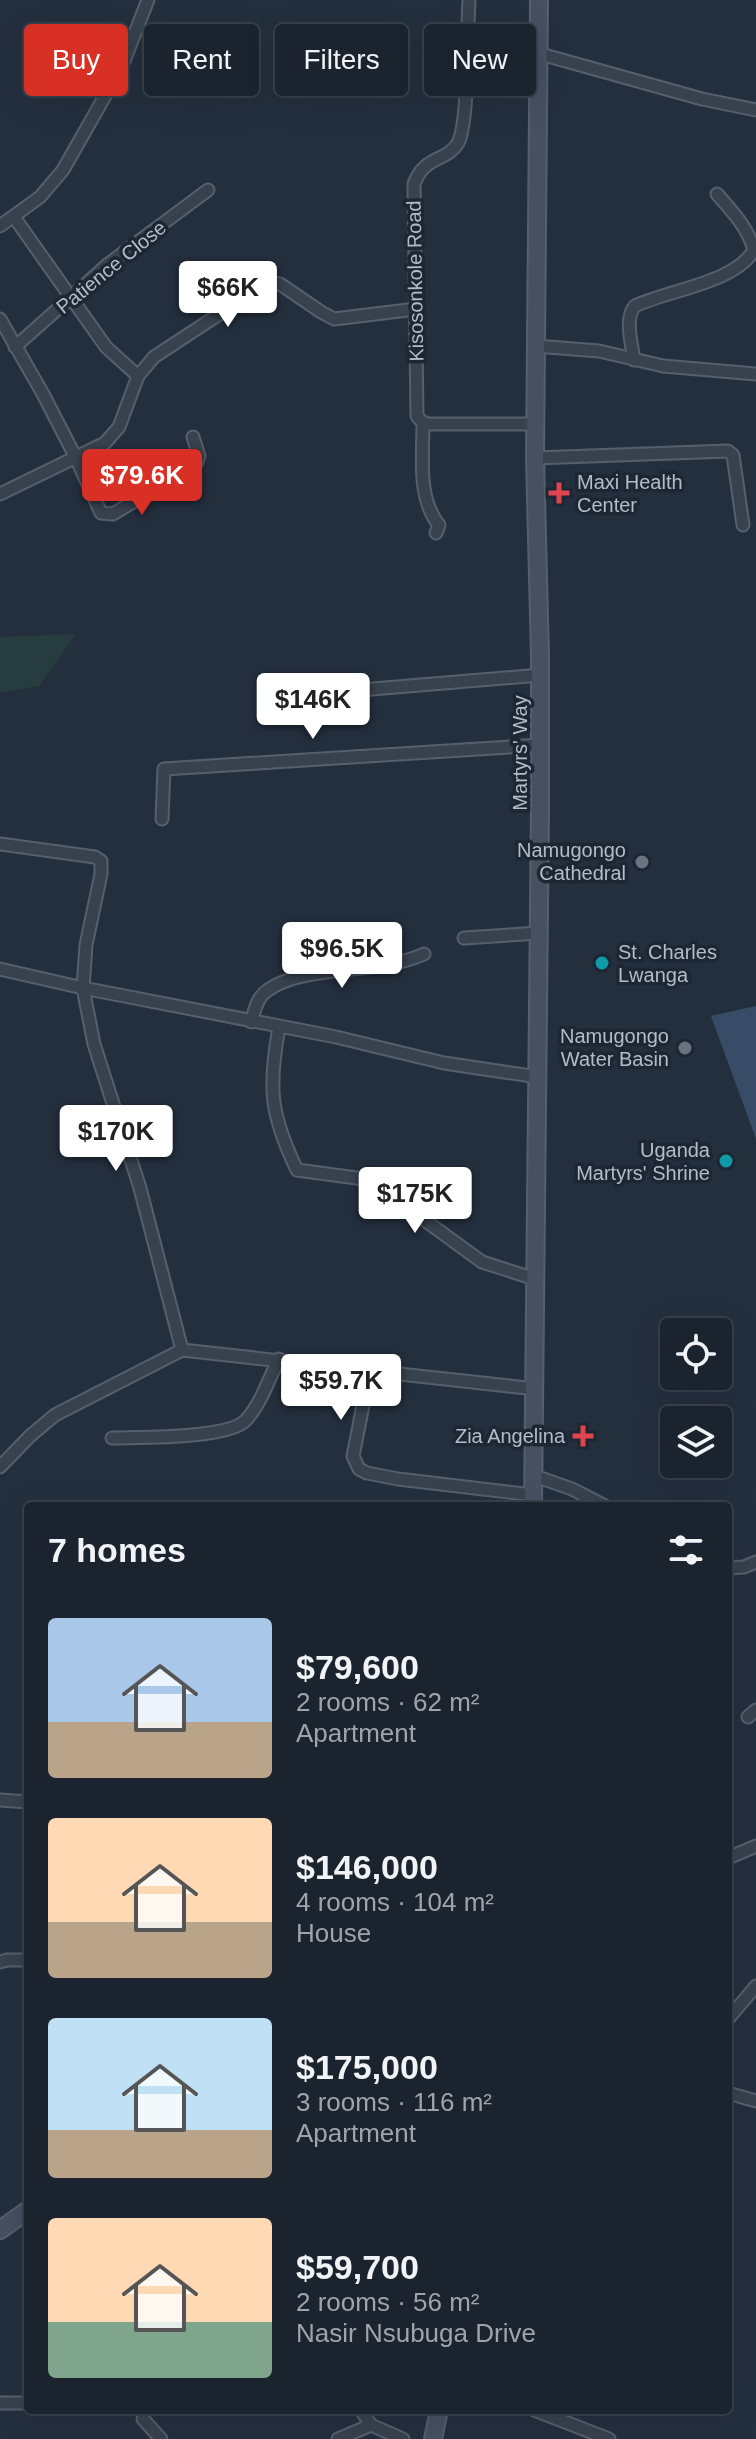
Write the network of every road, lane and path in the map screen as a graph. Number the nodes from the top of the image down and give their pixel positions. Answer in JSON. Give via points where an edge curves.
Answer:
{"nodes":[{"id":1,"x":148,"y":0,"type":"edge"},
{"id":2,"x":469,"y":0,"type":"edge"},
{"id":3,"x":539,"y":0,"type":"edge"},
{"id":4,"x":537,"y":53,"type":"junction"},
{"id":5,"x":756,"y":110,"type":"edge"},
{"id":6,"x":208,"y":190,"type":"dead end"},
{"id":7,"x":717,"y":194,"type":"dead end"},
{"id":8,"x":14,"y":217,"type":"junction"},
{"id":9,"x":0,"y":226,"type":"edge"},
{"id":10,"x":70,"y":297,"type":"junction"},
{"id":11,"x":416,"y":309,"type":"junction"},
{"id":12,"x":0,"y":319,"type":"edge"},
{"id":13,"x":535,"y":346,"type":"junction"},
{"id":14,"x":15,"y":347,"type":"junction"},
{"id":15,"x":634,"y":360,"type":"junction"},
{"id":16,"x":756,"y":374,"type":"edge"},
{"id":17,"x":138,"y":376,"type":"junction"},
{"id":18,"x":423,"y":423,"type":"junction"},
{"id":19,"x":535,"y":424,"type":"junction"},
{"id":20,"x":193,"y":437,"type":"dead end"},
{"id":21,"x":76,"y":458,"type":"junction"},
{"id":22,"x":535,"y":458,"type":"junction"},
{"id":23,"x":0,"y":494,"type":"edge"},
{"id":24,"x":743,"y":525,"type":"dead end"},
{"id":25,"x":436,"y":533,"type":"dead end"},
{"id":26,"x":540,"y":675,"type":"junction"},
{"id":27,"x":277,"y":697,"type":"dead end"},
{"id":28,"x":540,"y":745,"type":"junction"},
{"id":29,"x":162,"y":819,"type":"dead end"},
{"id":30,"x":0,"y":844,"type":"edge"},
{"id":31,"x":539,"y":933,"type":"junction"},
{"id":32,"x":464,"y":938,"type":"dead end"},
{"id":33,"x":424,"y":954,"type":"dead end"},
{"id":34,"x":0,"y":969,"type":"edge"},
{"id":35,"x":83,"y":988,"type":"junction"},
{"id":36,"x":251,"y":1022,"type":"junction"},
{"id":37,"x":279,"y":1027,"type":"junction"},
{"id":38,"x":538,"y":1077,"type":"junction"},
{"id":39,"x":535,"y":1279,"type":"junction"},
{"id":40,"x":182,"y":1350,"type":"junction"},
{"id":41,"x":279,"y":1359,"type":"junction"},
{"id":42,"x":370,"y":1370,"type":"junction"},
{"id":43,"x":536,"y":1389,"type":"junction"},
{"id":44,"x":112,"y":1438,"type":"dead end"},
{"id":45,"x":0,"y":1467,"type":"edge"},
{"id":46,"x":535,"y":1476,"type":"junction"},
{"id":47,"x":533,"y":1501,"type":"edge"},
{"id":48,"x":597,"y":1502,"type":"edge"},
{"id":49,"x":756,"y":1562,"type":"edge"},
{"id":50,"x":732,"y":1568,"type":"edge"},
{"id":51,"x":0,"y":1800,"type":"edge"},
{"id":52,"x":24,"y":1802,"type":"edge"},
{"id":53,"x":756,"y":1846,"type":"edge"},
{"id":54,"x":732,"y":1856,"type":"edge"},
{"id":55,"x":24,"y":1960,"type":"edge"},
{"id":56,"x":0,"y":1962,"type":"edge"},
{"id":57,"x":756,"y":1986,"type":"edge"},
{"id":58,"x":732,"y":2014,"type":"edge"},
{"id":59,"x":732,"y":2094,"type":"edge"},
{"id":60,"x":756,"y":2101,"type":"edge"},
{"id":61,"x":24,"y":2213,"type":"edge"},
{"id":62,"x":0,"y":2230,"type":"edge"},
{"id":63,"x":0,"y":2403,"type":"edge"},
{"id":64,"x":24,"y":2403,"type":"edge"},
{"id":65,"x":364,"y":2414,"type":"edge"},
{"id":66,"x":438,"y":2414,"type":"edge"},
{"id":67,"x":544,"y":2414,"type":"edge"},
{"id":68,"x":143,"y":2419,"type":"dead end"},
{"id":69,"x":371,"y":2425,"type":"junction"},
{"id":70,"x":161,"y":2439,"type":"edge"},
{"id":71,"x":338,"y":2439,"type":"edge"},
{"id":72,"x":403,"y":2439,"type":"edge"},
{"id":73,"x":433,"y":2439,"type":"edge"},
{"id":74,"x":609,"y":2439,"type":"edge"}],
"edges":[{"from":1,"to":8,"type":"street","via":[[125,59],[63,170]]},
{"from":2,"to":11,"type":"street","name":"Kisosonkole Road","via":[[460,141],[418,172],[414,184]]},
{"from":3,"to":4,"type":"main road","name":"Martyrs' Way"},
{"from":4,"to":5,"type":"street"},
{"from":4,"to":13,"type":"main road","name":"Martyrs' Way"},
{"from":6,"to":10,"type":"street","name":"Patience Close"},
{"from":7,"to":15,"type":"street","via":[[739,219],[754,250],[725,274],[635,306],[630,311]]},
{"from":8,"to":9,"type":"street"},
{"from":8,"to":10,"type":"street"},
{"from":10,"to":14,"type":"street","name":"Patience Close"},
{"from":10,"to":17,"type":"street","via":[[106,347]]},
{"from":11,"to":17,"type":"street","via":[[334,319],[280,284],[265,281],[154,357]]},
{"from":11,"to":18,"type":"street","name":"Kisosonkole Road","via":[[417,416]]},
{"from":12,"to":14,"type":"street"},
{"from":13,"to":15,"type":"street","via":[[599,351]]},
{"from":13,"to":19,"type":"main road","name":"Martyrs' Way"},
{"from":14,"to":21,"type":"street"},
{"from":15,"to":16,"type":"street"},
{"from":17,"to":21,"type":"street","via":[[112,436]]},
{"from":18,"to":19,"type":"street"},
{"from":18,"to":25,"type":"street","name":"Kisosonkole Road","via":[[423,489],[439,525]]},
{"from":19,"to":22,"type":"main road","name":"Martyrs' Way"},
{"from":20,"to":21,"type":"street","via":[[196,464],[108,515],[97,508]]},
{"from":21,"to":23,"type":"street"},
{"from":22,"to":24,"type":"street","via":[[728,451],[733,455]]},
{"from":22,"to":26,"type":"main road","name":"Martyrs' Way"},
{"from":26,"to":27,"type":"street"},
{"from":26,"to":28,"type":"main road","name":"Martyrs' Way"},
{"from":28,"to":29,"type":"street","via":[[164,769]]},
{"from":28,"to":31,"type":"main road","name":"Martyrs' Way"},
{"from":30,"to":35,"type":"street","via":[[101,861]]},
{"from":31,"to":32,"type":"street"},
{"from":31,"to":38,"type":"main road","name":"Martyrs' Way"},
{"from":33,"to":36,"type":"street","via":[[406,962],[282,983],[258,1000]]},
{"from":34,"to":35,"type":"street"},
{"from":35,"to":36,"type":"street"},
{"from":35,"to":40,"type":"street","via":[[94,1044],[140,1188]]},
{"from":36,"to":37,"type":"street"},
{"from":37,"to":38,"type":"street","via":[[444,1063]]},
{"from":37,"to":39,"type":"street","via":[[272,1098],[282,1140],[297,1170],[375,1184],[482,1262]]},
{"from":38,"to":39,"type":"main road","name":"Martyrs' Way"},
{"from":39,"to":43,"type":"main road","name":"Martyrs' Way"},
{"from":40,"to":41,"type":"street"},
{"from":40,"to":45,"type":"street","via":[[55,1415]]},
{"from":41,"to":42,"type":"street"},
{"from":41,"to":44,"type":"street","via":[[241,1425]]},
{"from":42,"to":43,"type":"street"},
{"from":42,"to":47,"type":"street","via":[[353,1456],[359,1469]]},
{"from":43,"to":46,"type":"main road","name":"Martyrs' Way"},
{"from":46,"to":47,"type":"main road","name":"Martyrs' Way"},
{"from":46,"to":48,"type":"street"},
{"from":49,"to":50,"type":"street"},
{"from":51,"to":52,"type":"street"},
{"from":53,"to":54,"type":"street"},
{"from":55,"to":56,"type":"street"},
{"from":57,"to":58,"type":"street"},
{"from":59,"to":60,"type":"street"},
{"from":61,"to":62,"type":"main road"},
{"from":63,"to":64,"type":"street"},
{"from":65,"to":69,"type":"street"},
{"from":66,"to":73,"type":"main road"},
{"from":67,"to":74,"type":"street"},
{"from":68,"to":70,"type":"street"},
{"from":69,"to":71,"type":"street"},
{"from":69,"to":72,"type":"street"}]}
